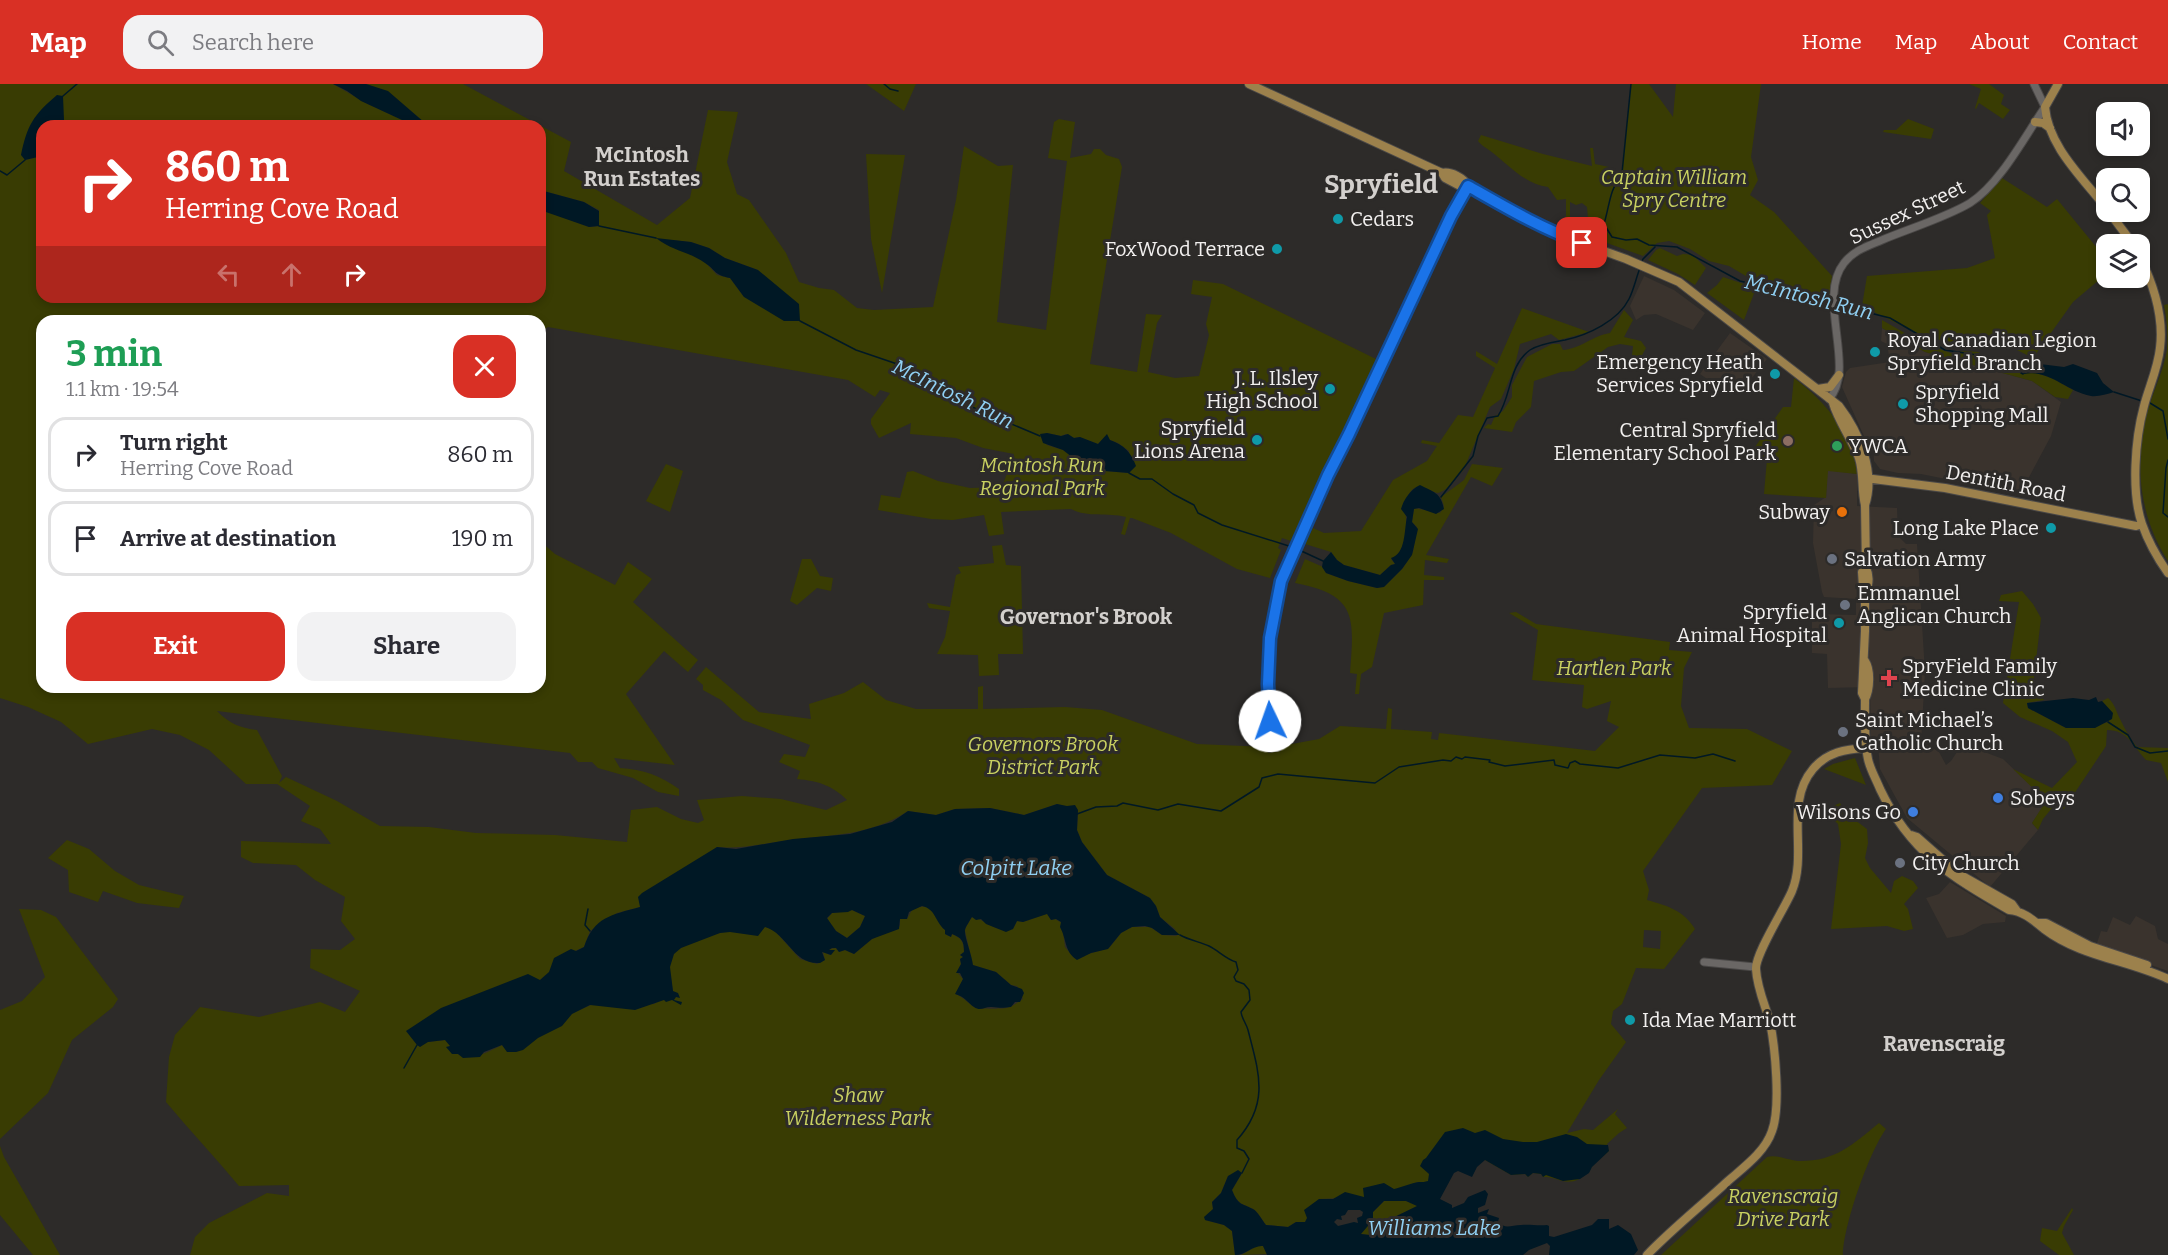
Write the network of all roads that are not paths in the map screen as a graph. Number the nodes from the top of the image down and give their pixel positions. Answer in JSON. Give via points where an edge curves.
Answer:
{"nodes":[{"id":1,"x":1249,"y":84,"type":"edge"},
{"id":2,"x":2034,"y":84,"type":"edge"},
{"id":3,"x":2058,"y":84,"type":"edge"},
{"id":4,"x":2045,"y":107,"type":"junction"},
{"id":5,"x":2035,"y":122,"type":"junction"},
{"id":6,"x":2050,"y":128,"type":"junction"},
{"id":7,"x":1468,"y":186,"type":"junction"},
{"id":8,"x":2096,"y":195,"type":"edge"},
{"id":9,"x":2150,"y":283,"type":"edge"},
{"id":10,"x":1839,"y":375,"type":"junction"},
{"id":11,"x":1818,"y":389,"type":"junction"},
{"id":12,"x":1831,"y":401,"type":"junction"},
{"id":13,"x":1866,"y":465,"type":"junction"},
{"id":14,"x":1865,"y":478,"type":"junction"},
{"id":15,"x":1885,"y":479,"type":"junction"},
{"id":16,"x":1869,"y":495,"type":"junction"},
{"id":17,"x":1865,"y":505,"type":"junction"},
{"id":18,"x":2142,"y":524,"type":"junction"},
{"id":19,"x":2168,"y":573,"type":"edge"},
{"id":20,"x":1270,"y":721,"type":"dead end"},
{"id":21,"x":1866,"y":748,"type":"junction"},
{"id":22,"x":2039,"y":923,"type":"junction"},
{"id":23,"x":1704,"y":962,"type":"dead end"},
{"id":24,"x":1755,"y":967,"type":"junction"},
{"id":25,"x":2168,"y":973,"type":"edge"},
{"id":26,"x":2168,"y":979,"type":"edge"},
{"id":27,"x":1647,"y":1255,"type":"edge"}],
"edges":[{"from":1,"to":7,"type":"main road","via":[[1442,173],[1462,188]]},
{"from":2,"to":4,"type":"street"},
{"from":3,"to":4,"type":"main road"},
{"from":4,"to":5,"type":"street","name":"Sussex Street"},
{"from":4,"to":6,"type":"main road"},
{"from":5,"to":6,"type":"main road"},
{"from":5,"to":10,"type":"street","name":"Sussex Street","via":[[1996,178],[1976,199],[1849,256],[1838,271],[1834,300]]},
{"from":6,"to":8,"type":"main road","via":[[2060,149]]},
{"from":7,"to":11,"type":"main road","via":[[1565,237],[1679,282]]},
{"from":7,"to":20,"type":"street","via":[[1281,581],[1270,638]]},
{"from":9,"to":18,"type":"main road","via":[[2161,336],[2138,438],[2137,505]]},
{"from":10,"to":11,"type":"main road","via":[[1830,387]]},
{"from":10,"to":12,"type":"street","name":"Sussex Street"},
{"from":11,"to":12,"type":"main road"},
{"from":12,"to":13,"type":"main road","via":[[1839,406],[1856,432]]},
{"from":12,"to":14,"type":"main road"},
{"from":13,"to":14,"type":"main road"},
{"from":13,"to":15,"type":"main road"},
{"from":14,"to":15,"type":"main road","name":"Dentith Road"},
{"from":14,"to":16,"type":"main road"},
{"from":14,"to":17,"type":"main road"},
{"from":15,"to":16,"type":"main road"},
{"from":15,"to":18,"type":"main road","name":"Dentith Road","via":[[2136,526]]},
{"from":16,"to":17,"type":"main road"},
{"from":17,"to":21,"type":"main road","via":[[1868,587],[1862,693]]},
{"from":18,"to":19,"type":"main road"},
{"from":21,"to":22,"type":"main road","via":[[1885,798],[1911,836],[1959,874]]},
{"from":21,"to":24,"type":"main road","via":[[1826,757],[1806,779],[1798,803],[1797,874]]},
{"from":22,"to":25,"type":"main road","via":[[2097,949]]},
{"from":22,"to":26,"type":"main road","via":[[2081,949]]},
{"from":23,"to":24,"type":"street"},
{"from":24,"to":27,"type":"main road","via":[[1771,1030],[1776,1098],[1773,1130],[1755,1157]]}]}
